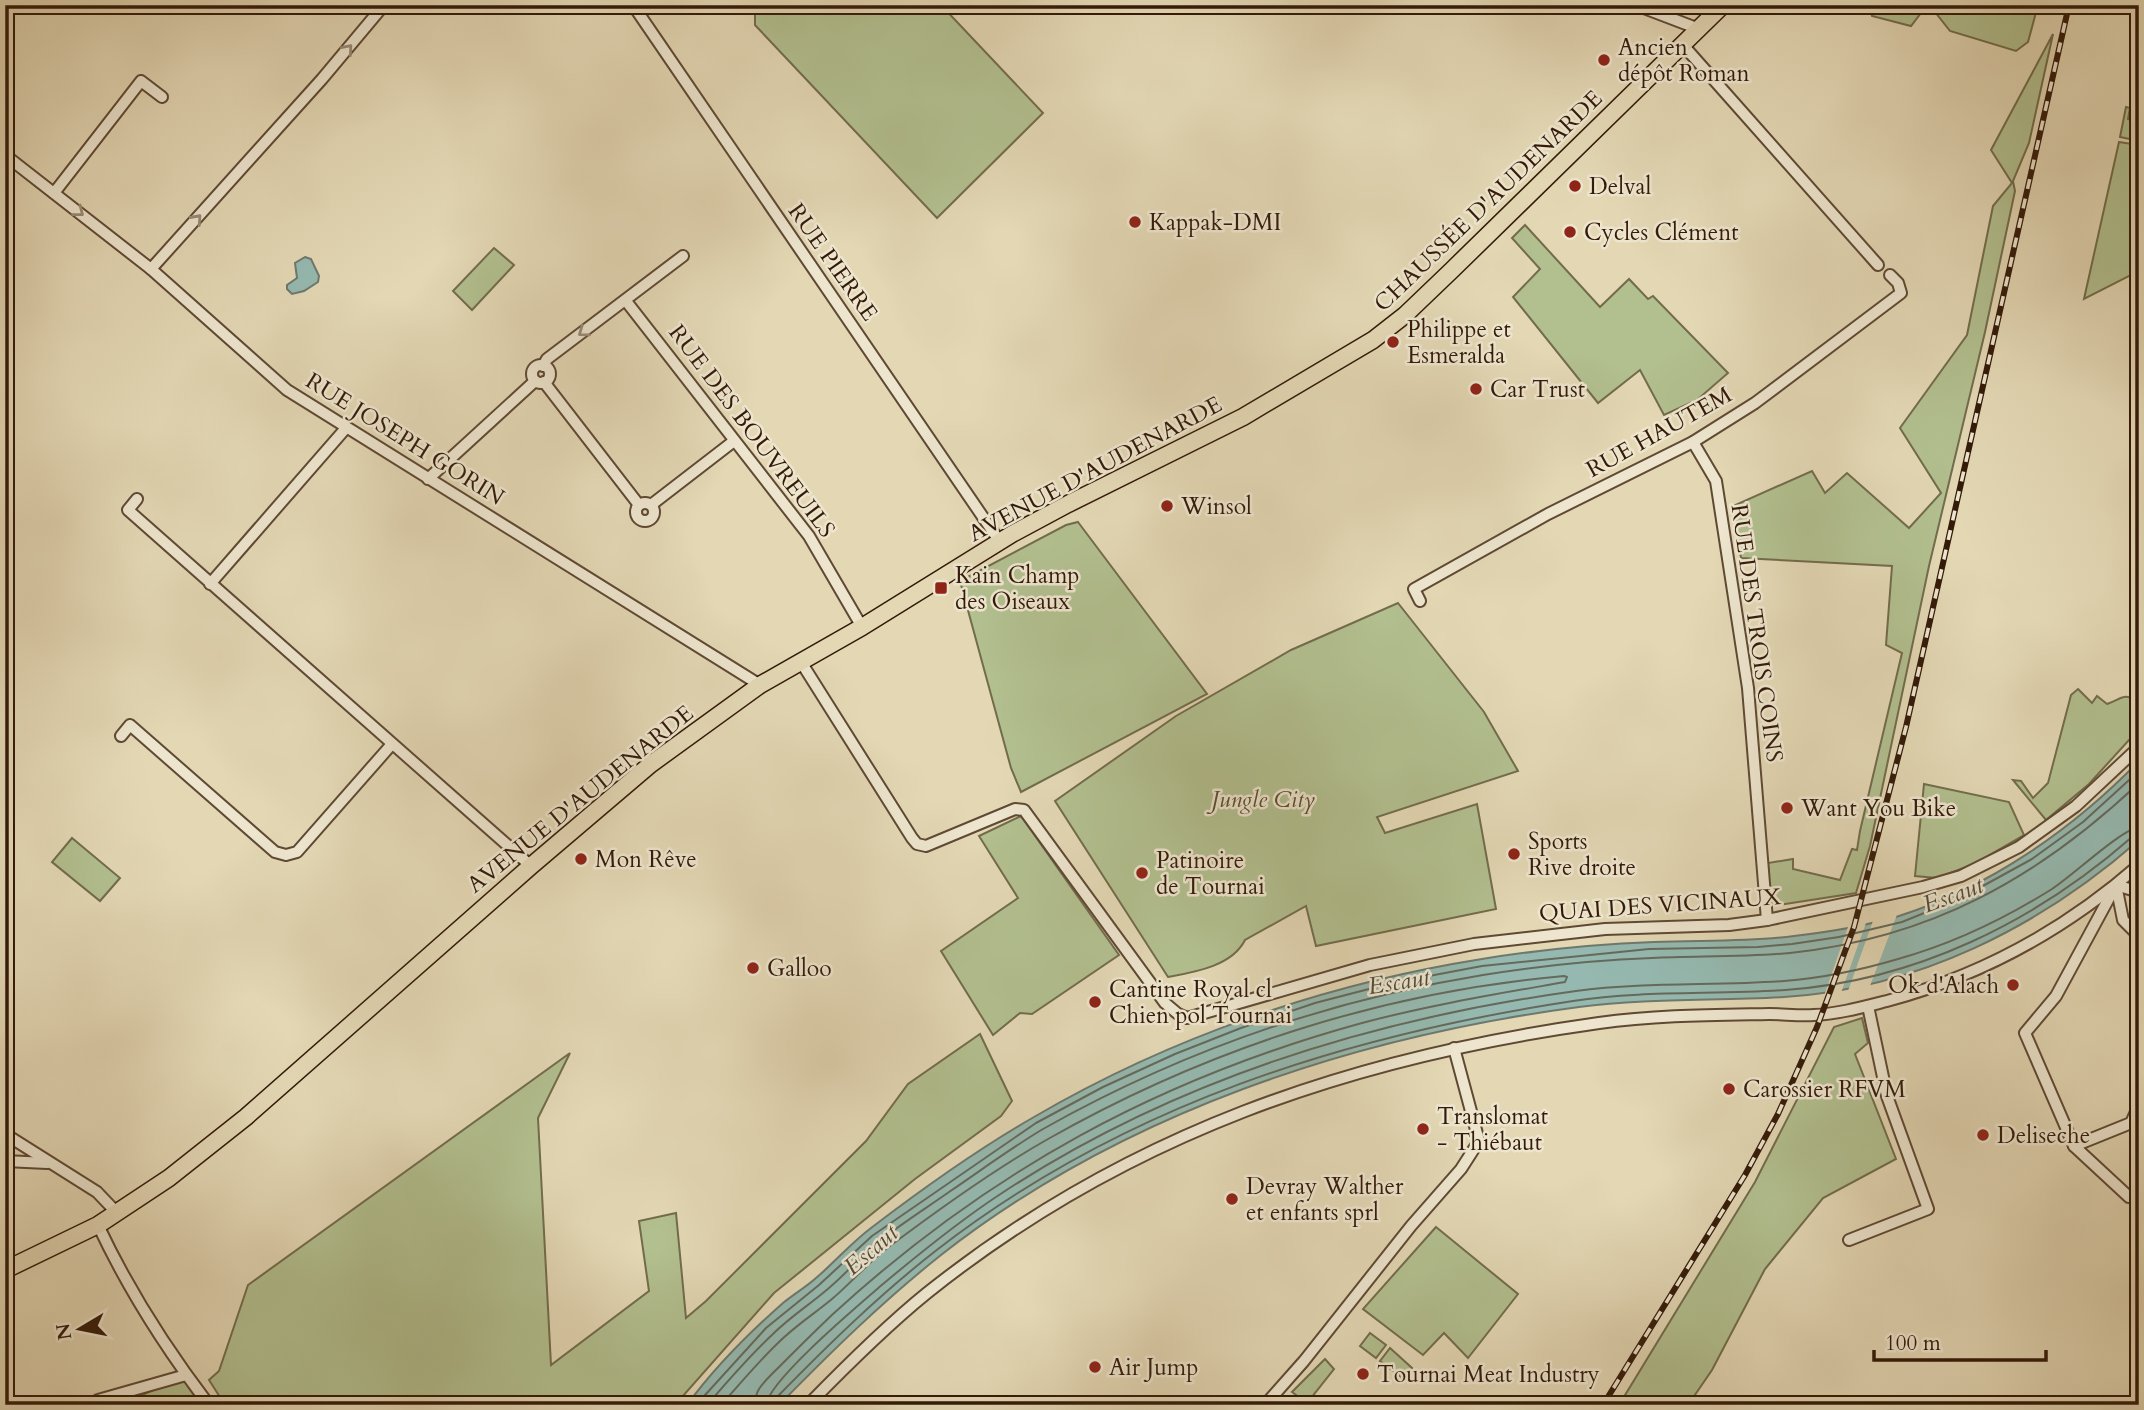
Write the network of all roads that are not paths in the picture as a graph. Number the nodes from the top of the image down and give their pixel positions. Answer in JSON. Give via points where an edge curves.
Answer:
{"nodes":[{"id":1,"x":384,"y":5,"type":"edge"},
{"id":2,"x":633,"y":5,"type":"edge"},
{"id":3,"x":1636,"y":5,"type":"edge"},
{"id":4,"x":1723,"y":5,"type":"edge"},
{"id":5,"x":1699,"y":29,"type":"junction"},
{"id":6,"x":1683,"y":45,"type":"junction"},
{"id":7,"x":162,"y":97,"type":"dead end"},
{"id":8,"x":5,"y":155,"type":"edge"},
{"id":9,"x":54,"y":192,"type":"junction"},
{"id":10,"x":683,"y":256,"type":"dead end"},
{"id":11,"x":1878,"y":265,"type":"dead end"},
{"id":12,"x":151,"y":269,"type":"junction"},
{"id":13,"x":1890,"y":275,"type":"dead end"},
{"id":14,"x":626,"y":301,"type":"junction"},
{"id":15,"x":1373,"y":340,"type":"joint"},
{"id":16,"x":539,"y":381,"type":"junction"},
{"id":17,"x":346,"y":428,"type":"junction"},
{"id":18,"x":734,"y":441,"type":"junction"},
{"id":19,"x":1693,"y":442,"type":"junction"},
{"id":20,"x":428,"y":479,"type":"junction"},
{"id":21,"x":137,"y":499,"type":"dead end"},
{"id":22,"x":1000,"y":542,"type":"junction"},
{"id":23,"x":210,"y":584,"type":"junction"},
{"id":24,"x":1420,"y":601,"type":"dead end"},
{"id":25,"x":862,"y":627,"type":"junction"},
{"id":26,"x":801,"y":662,"type":"junction"},
{"id":27,"x":760,"y":685,"type":"junction"},
{"id":28,"x":121,"y":736,"type":"dead end"},
{"id":29,"x":391,"y":744,"type":"junction"},
{"id":30,"x":2139,"y":747,"type":"edge"},
{"id":31,"x":2139,"y":865,"type":"edge"},
{"id":32,"x":531,"y":866,"type":"junction"},
{"id":33,"x":2116,"y":885,"type":"junction"},
{"id":34,"x":2139,"y":892,"type":"edge"},
{"id":35,"x":1767,"y":920,"type":"junction"},
{"id":36,"x":2139,"y":936,"type":"edge"},
{"id":37,"x":1868,"y":1006,"type":"junction"},
{"id":38,"x":1454,"y":1048,"type":"junction"},
{"id":39,"x":2139,"y":1105,"type":"edge"},
{"id":40,"x":2135,"y":1120,"type":"edge"},
{"id":41,"x":5,"y":1133,"type":"edge"},
{"id":42,"x":2074,"y":1146,"type":"junction"},
{"id":43,"x":5,"y":1161,"type":"edge"},
{"id":44,"x":50,"y":1164,"type":"junction"},
{"id":45,"x":2129,"y":1197,"type":"dead end"},
{"id":46,"x":117,"y":1213,"type":"junction"},
{"id":47,"x":98,"y":1225,"type":"junction"},
{"id":48,"x":1849,"y":1240,"type":"dead end"},
{"id":49,"x":5,"y":1270,"type":"edge"},
{"id":50,"x":186,"y":1375,"type":"junction"},
{"id":51,"x":92,"y":1405,"type":"edge"},
{"id":52,"x":209,"y":1405,"type":"edge"},
{"id":53,"x":808,"y":1405,"type":"edge"},
{"id":54,"x":1265,"y":1405,"type":"edge"}],
"edges":[{"from":12,"to":1,"type":"street","one_way":true},
{"from":2,"to":22,"type":"street","name":"RUE PIERRE"},
{"from":3,"to":5,"type":"street"},
{"from":4,"to":5,"type":"main road","name":"CHAUSSÉE D'AUDENARDE"},
{"from":5,"to":6,"type":"main road","name":"CHAUSSÉE D'AUDENARDE"},
{"from":6,"to":11,"type":"street"},
{"from":6,"to":15,"type":"main road","name":"CHAUSSÉE D'AUDENARDE","via":[[1452,270]]},
{"from":7,"to":9,"type":"street","via":[[141,80]]},
{"from":8,"to":9,"type":"street","name":"RUE JOSEPH GORIN"},
{"from":9,"to":12,"type":"street","name":"RUE JOSEPH GORIN","one_way":true},
{"from":10,"to":14,"type":"street"},
{"from":12,"to":17,"type":"street","name":"RUE JOSEPH GORIN","via":[[287,390]]},
{"from":13,"to":19,"type":"street","name":"RUE HAUTEM","via":[[1901,293],[1755,403]]},
{"from":14,"to":16,"type":"street","one_way":true,"via":[[547,359],[543,366],[549,374]]},
{"from":14,"to":18,"type":"street","name":"RUE DES BOUVREUILS"},
{"from":15,"to":22,"type":"main road","name":"AVENUE D'AUDENARDE","via":[[1243,417]]},
{"from":16,"to":18,"type":"street","via":[[645,505]]},
{"from":16,"to":20,"type":"street"},
{"from":17,"to":20,"type":"street","name":"RUE JOSEPH GORIN"},
{"from":17,"to":23,"type":"street"},
{"from":18,"to":25,"type":"street","name":"RUE DES BOUVREUILS","via":[[809,536]]},
{"from":19,"to":24,"type":"street","name":"RUE HAUTEM","via":[[1548,514],[1415,589]]},
{"from":19,"to":35,"type":"street","name":"RUE DES TROIS COINS","via":[[1716,481],[1748,688]]},
{"from":20,"to":27,"type":"street","name":"RUE JOSEPH GORIN"},
{"from":21,"to":23,"type":"street","via":[[128,510]]},
{"from":22,"to":25,"type":"main road","name":"AVENUE D'AUDENARDE"},
{"from":23,"to":29,"type":"street"},
{"from":25,"to":26,"type":"main road","name":"AVENUE D'AUDENARDE"},
{"from":26,"to":27,"type":"main road","name":"AVENUE D'AUDENARDE"},
{"from":26,"to":35,"type":"street","name":"QUAI DES VICINAUX","via":[[917,844],[926,846],[1016,808],[1024,810],[1165,1003],[1187,1018],[1370,965],[1474,944],[1605,929]]},
{"from":27,"to":32,"type":"main road","name":"AVENUE D'AUDENARDE","via":[[651,764]]},
{"from":28,"to":29,"type":"street","via":[[130,725],[275,852],[286,855],[297,852]]},
{"from":29,"to":32,"type":"street"},
{"from":30,"to":35,"type":"street","name":"QUAI DES VICINAUX","via":[[2076,806],[1996,860],[1923,887]]},
{"from":31,"to":33,"type":"street"},
{"from":32,"to":46,"type":"main road","name":"AVENUE D'AUDENARDE","via":[[246,1117]]},
{"from":33,"to":34,"type":"street"},
{"from":33,"to":36,"type":"street","via":[[2123,920]]},
{"from":33,"to":37,"type":"street","via":[[2054,929],[1989,965]]},
{"from":33,"to":42,"type":"street","via":[[2056,996],[2025,1033]]},
{"from":37,"to":38,"type":"street","via":[[1815,1015],[1661,1016]]},
{"from":37,"to":48,"type":"street","via":[[1887,1096],[1928,1209]]},
{"from":38,"to":53,"type":"street","via":[[1321,1083],[1221,1119],[1065,1197],[926,1294]]},
{"from":38,"to":54,"type":"street","via":[[1479,1141],[1461,1169]]},
{"from":39,"to":40,"type":"street"},
{"from":40,"to":42,"type":"street"},
{"from":41,"to":44,"type":"street"},
{"from":42,"to":45,"type":"street"},
{"from":43,"to":44,"type":"street"},
{"from":44,"to":46,"type":"street","via":[[97,1192]]},
{"from":46,"to":47,"type":"main road","name":"AVENUE D'AUDENARDE"},
{"from":47,"to":49,"type":"main road","name":"AVENUE D'AUDENARDE"},
{"from":47,"to":50,"type":"street","via":[[112,1256]]},
{"from":50,"to":51,"type":"street"},
{"from":50,"to":52,"type":"street"}]}
